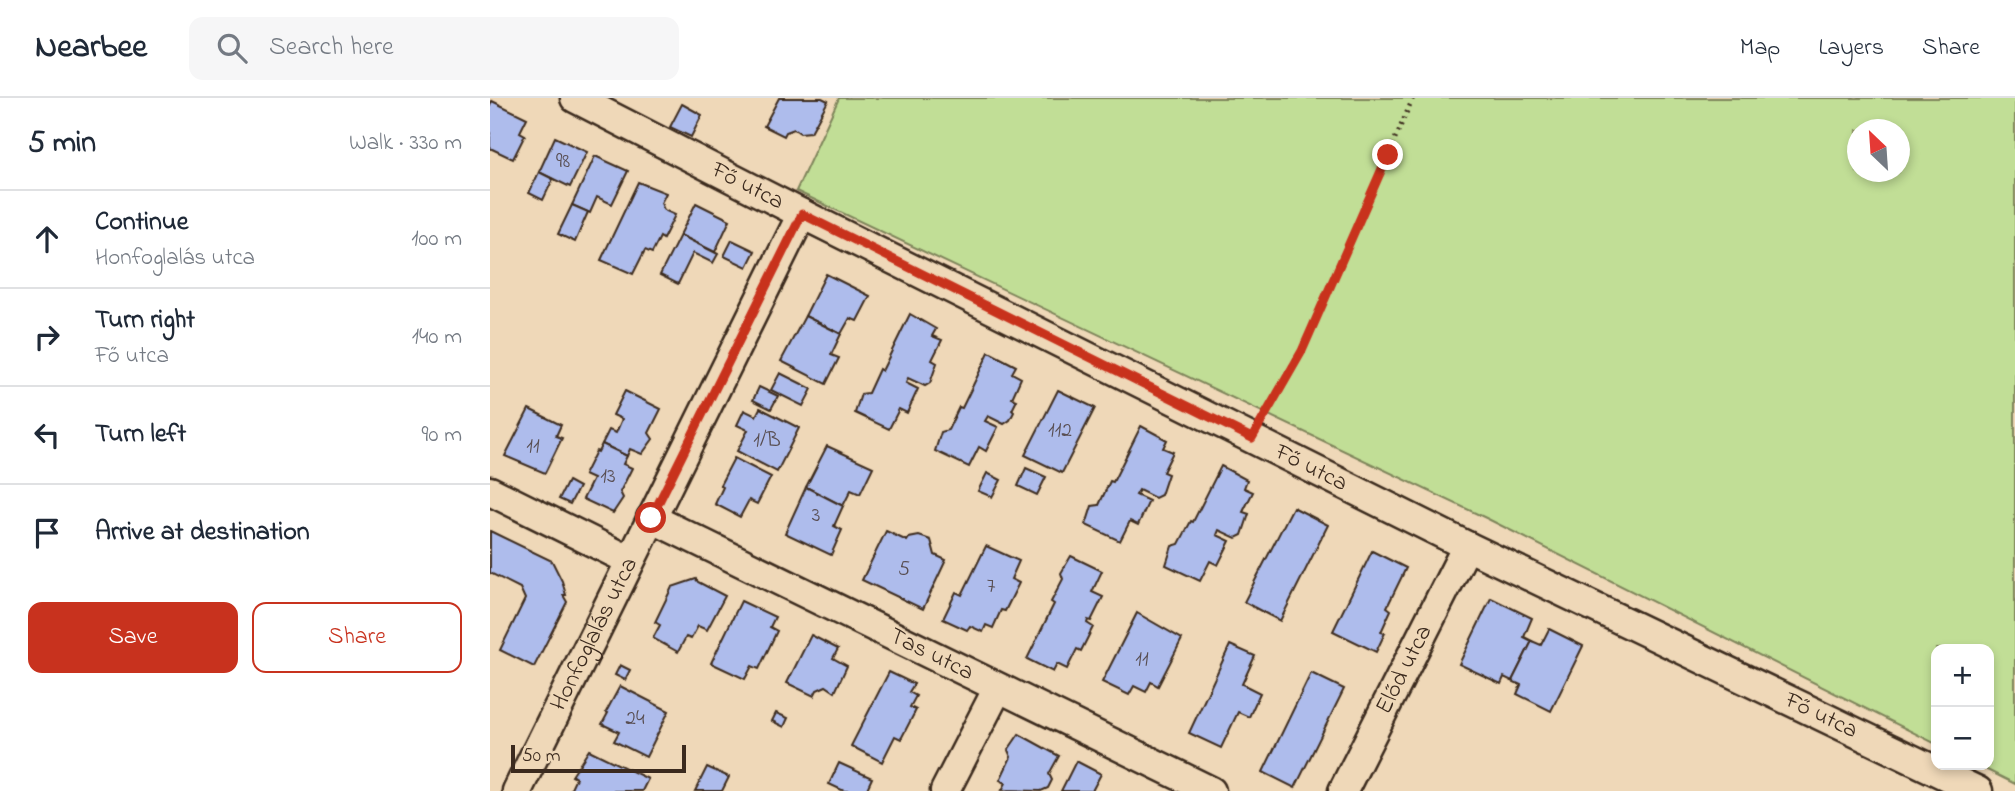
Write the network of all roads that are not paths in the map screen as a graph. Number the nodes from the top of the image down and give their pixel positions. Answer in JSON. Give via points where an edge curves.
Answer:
{"nodes":[{"id":1,"x":575,"y":98,"type":"edge"},
{"id":2,"x":802,"y":214,"type":"junction"},
{"id":3,"x":490,"y":491,"type":"edge"},
{"id":4,"x":651,"y":518,"type":"junction"},
{"id":5,"x":1467,"y":546,"type":"junction"},
{"id":6,"x":629,"y":560,"type":"junction"},
{"id":7,"x":998,"y":688,"type":"junction"},
{"id":8,"x":517,"y":791,"type":"edge"},
{"id":9,"x":945,"y":791,"type":"edge"},
{"id":10,"x":1211,"y":791,"type":"edge"},
{"id":11,"x":1343,"y":791,"type":"edge"},
{"id":12,"x":1978,"y":791,"type":"edge"}],
"edges":[{"from":1,"to":2,"type":"street","name":"Fő utca"},
{"from":2,"to":4,"type":"street","name":"Honfoglalás utca"},
{"from":2,"to":5,"type":"street","name":"Fő utca"},
{"from":3,"to":6,"type":"street"},
{"from":4,"to":6,"type":"street","name":"Honfoglalás utca"},
{"from":4,"to":7,"type":"street","name":"Tas utca"},
{"from":5,"to":11,"type":"street","name":"Előd utca"},
{"from":5,"to":12,"type":"street","name":"Fő utca"},
{"from":6,"to":8,"type":"street","name":"Honfoglalás utca"},
{"from":7,"to":9,"type":"street"},
{"from":7,"to":10,"type":"street","name":"Tas utca"}]}
